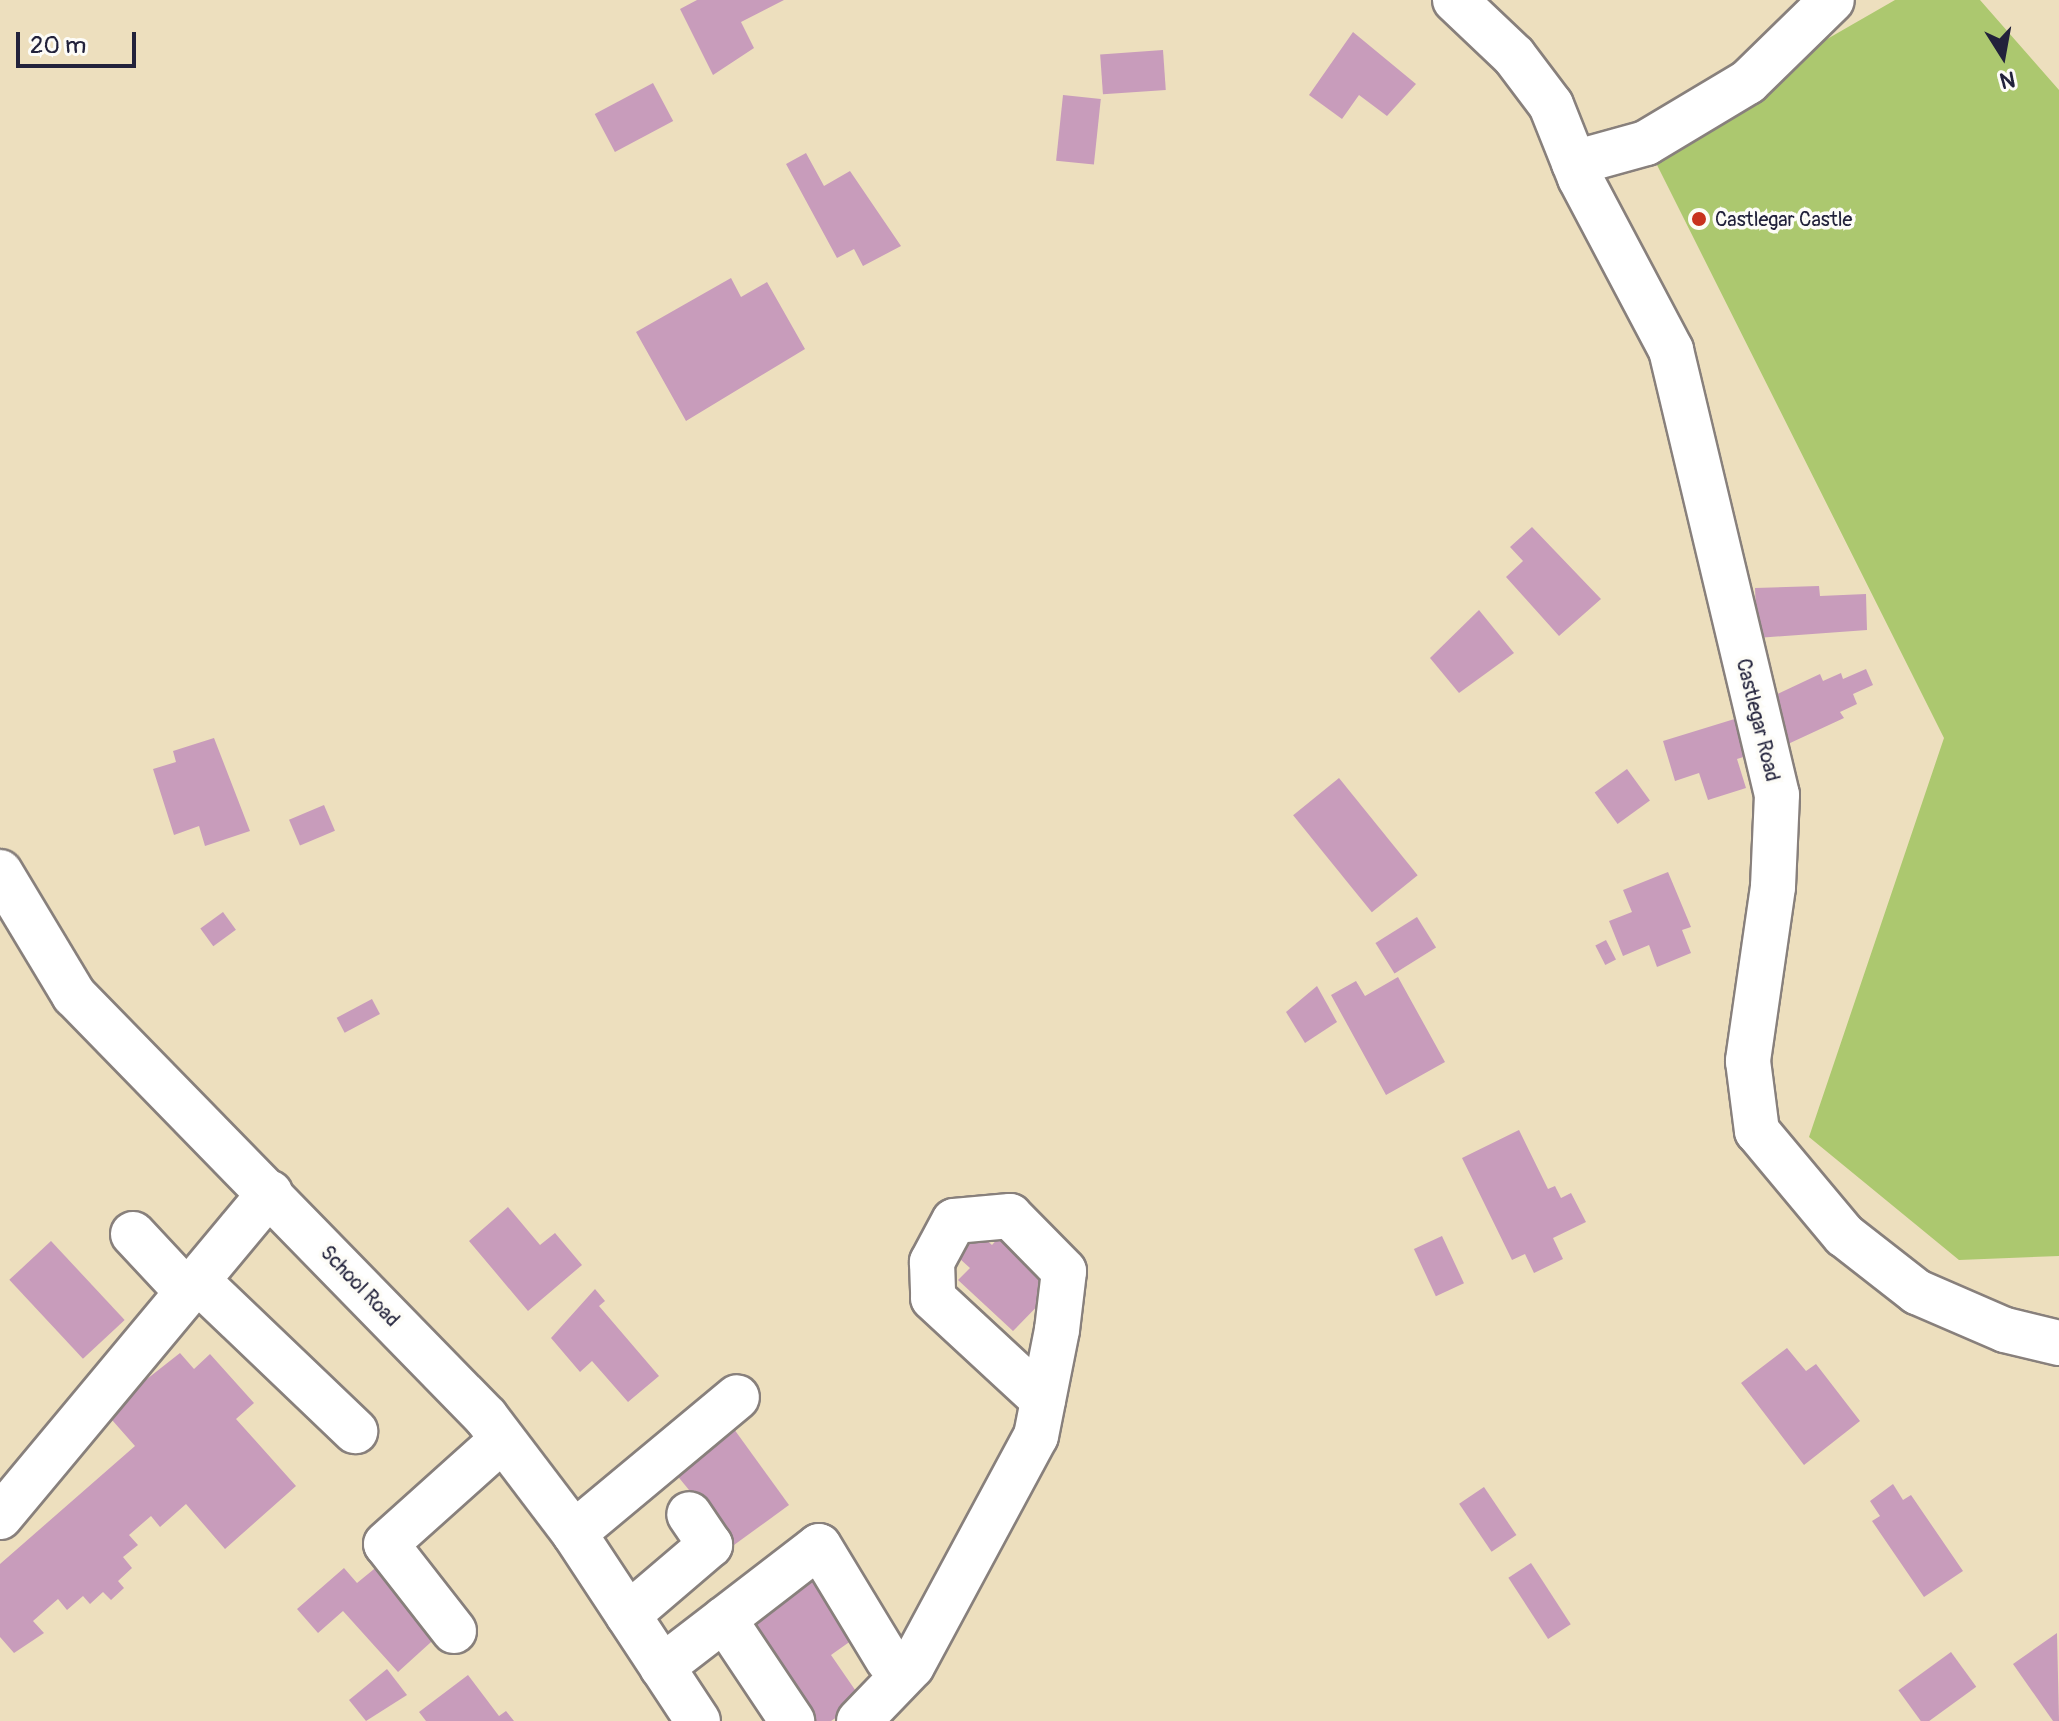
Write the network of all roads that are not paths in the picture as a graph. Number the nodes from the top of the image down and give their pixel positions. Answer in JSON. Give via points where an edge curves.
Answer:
{"nodes":[{"id":1,"x":1455,"y":0,"type":"edge"},
{"id":2,"x":1832,"y":0,"type":"edge"},
{"id":3,"x":1574,"y":163,"type":"junction"},
{"id":4,"x":0,"y":872,"type":"edge"},
{"id":5,"x":270,"y":1193,"type":"junction"},
{"id":6,"x":133,"y":1234,"type":"dead end"},
{"id":7,"x":192,"y":1286,"type":"junction"},
{"id":8,"x":2059,"y":1343,"type":"edge"},
{"id":9,"x":737,"y":1397,"type":"dead end"},
{"id":10,"x":1043,"y":1400,"type":"dead end"},
{"id":11,"x":355,"y":1431,"type":"dead end"},
{"id":12,"x":502,"y":1440,"type":"junction"},
{"id":13,"x":689,"y":1514,"type":"dead end"},
{"id":14,"x":0,"y":1517,"type":"edge"},
{"id":15,"x":574,"y":1533,"type":"junction"},
{"id":16,"x":628,"y":1615,"type":"junction"},
{"id":17,"x":724,"y":1619,"type":"junction"},
{"id":18,"x":454,"y":1631,"type":"dead end"},
{"id":19,"x":888,"y":1660,"type":"dead end"},
{"id":20,"x":662,"y":1667,"type":"junction"},
{"id":21,"x":698,"y":1721,"type":"edge"},
{"id":22,"x":792,"y":1721,"type":"edge"},
{"id":23,"x":859,"y":1721,"type":"edge"}],
"edges":[{"from":1,"to":3,"type":"street","name":"Castlegar Road","via":[[1514,56],[1551,105]]},
{"from":2,"to":3,"type":"street","via":[[1748,82],[1646,143]]},
{"from":3,"to":8,"type":"street","name":"Castlegar Road","via":[[1671,350],[1777,795],[1773,887],[1748,1061],[1757,1131],[1844,1235],[1917,1292],[2005,1330]]},
{"from":4,"to":5,"type":"street","name":"School Road","via":[[74,995]]},
{"from":5,"to":7,"type":"street"},
{"from":5,"to":12,"type":"street","name":"School Road"},
{"from":6,"to":7,"type":"street"},
{"from":7,"to":11,"type":"street"},
{"from":7,"to":14,"type":"street"},
{"from":9,"to":15,"type":"street"},
{"from":10,"to":23,"type":"street","via":[[1036,1436],[912,1666]]},
{"from":12,"to":15,"type":"street","name":"School Road"},
{"from":12,"to":18,"type":"street","via":[[386,1544]]},
{"from":13,"to":16,"type":"street","via":[[710,1545]]},
{"from":15,"to":16,"type":"street","name":"School Road"},
{"from":16,"to":20,"type":"street","name":"School Road"},
{"from":17,"to":19,"type":"street","via":[[819,1546]]},
{"from":17,"to":20,"type":"street"},
{"from":17,"to":22,"type":"street"},
{"from":20,"to":21,"type":"street","name":"School Road"}]}
